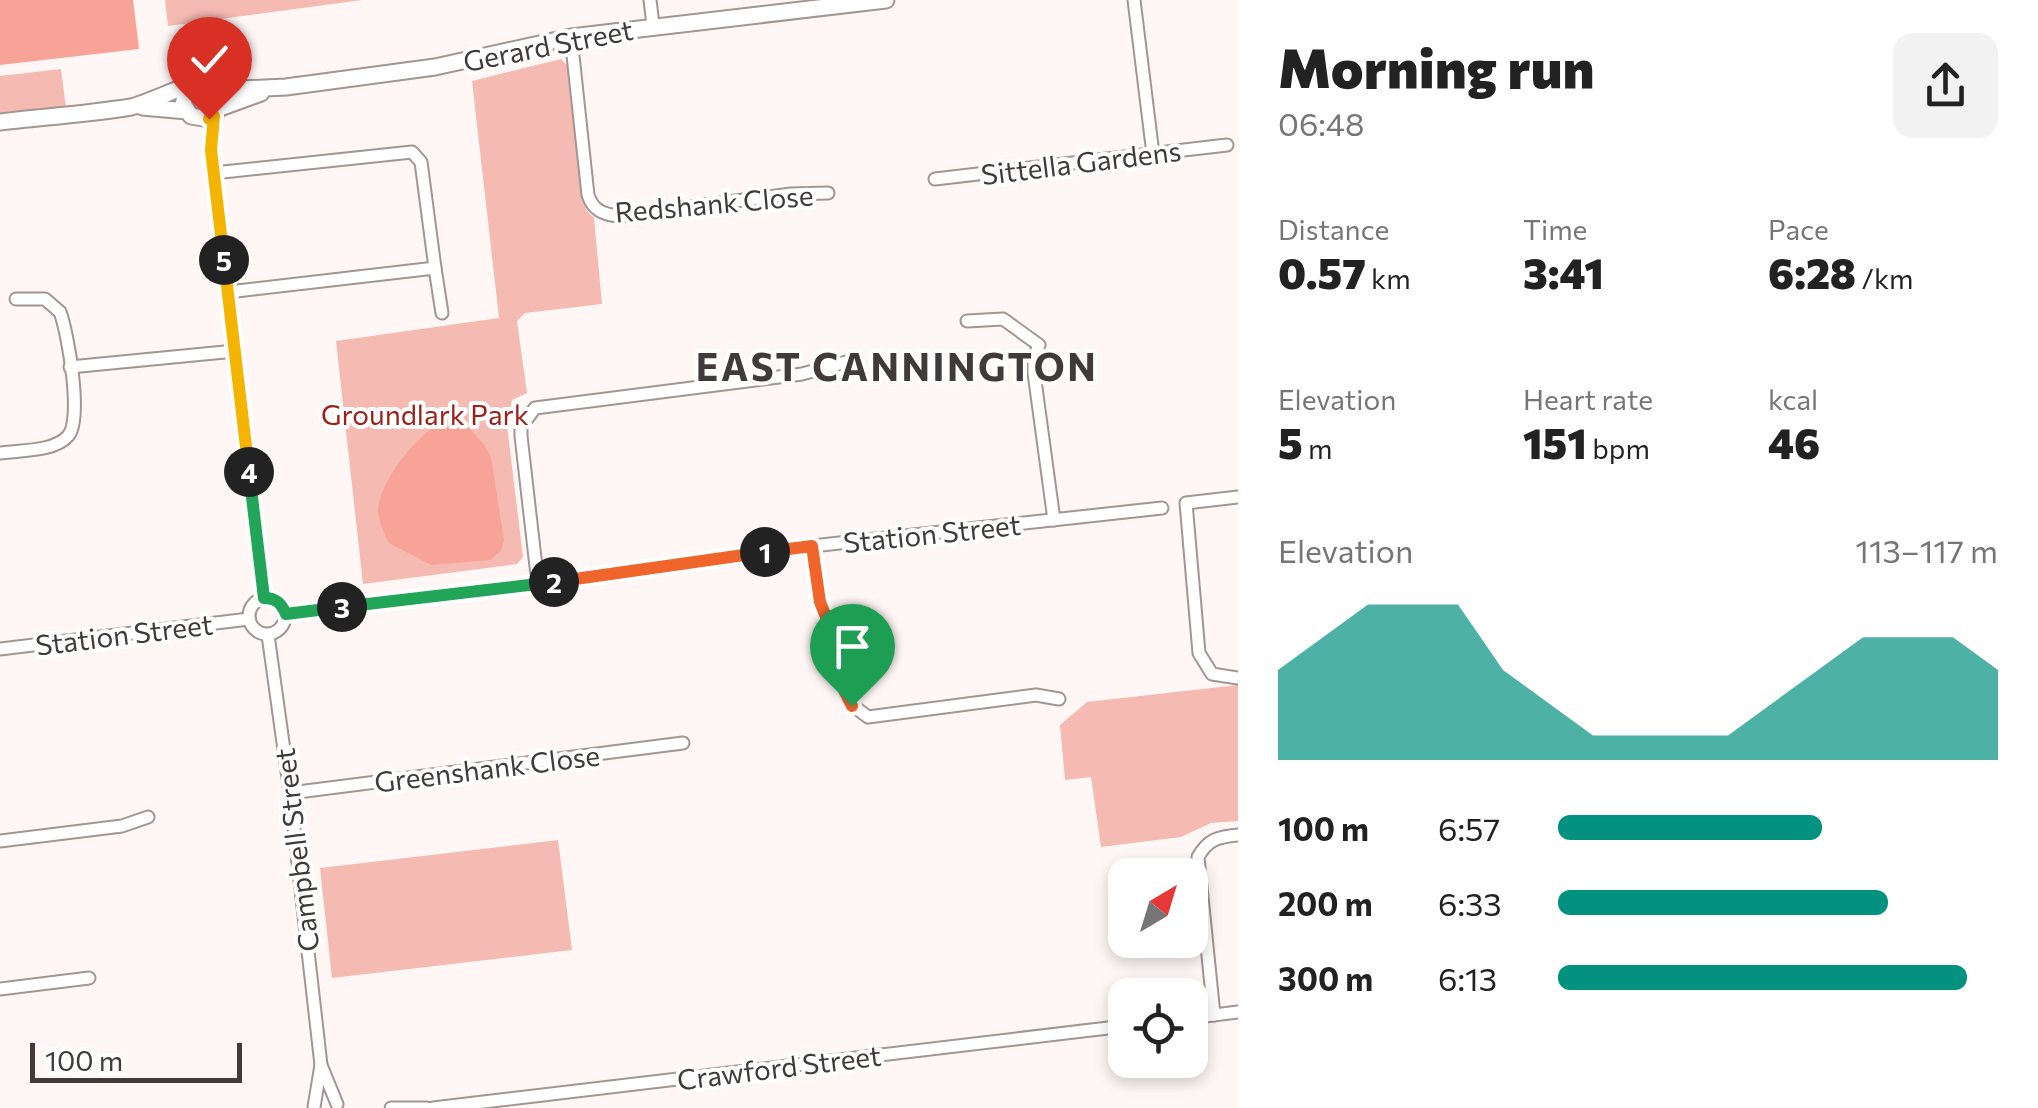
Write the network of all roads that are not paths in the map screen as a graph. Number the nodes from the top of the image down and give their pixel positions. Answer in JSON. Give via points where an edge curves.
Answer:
{"nodes":[{"id":1,"x":650,"y":0,"type":"edge"},
{"id":2,"x":886,"y":0,"type":"edge"},
{"id":3,"x":1134,"y":0,"type":"edge"},
{"id":4,"x":654,"y":26,"type":"junction"},
{"id":5,"x":570,"y":37,"type":"junction"},
{"id":6,"x":188,"y":88,"type":"junction"},
{"id":7,"x":270,"y":89,"type":"junction"},
{"id":8,"x":220,"y":90,"type":"junction"},
{"id":9,"x":133,"y":106,"type":"junction"},
{"id":10,"x":205,"y":114,"type":"junction"},
{"id":11,"x":0,"y":122,"type":"edge"},
{"id":12,"x":1227,"y":145,"type":"dead end"},
{"id":13,"x":1153,"y":154,"type":"junction"},
{"id":14,"x":214,"y":173,"type":"junction"},
{"id":15,"x":935,"y":179,"type":"dead end"},
{"id":16,"x":828,"y":193,"type":"dead end"},
{"id":17,"x":435,"y":268,"type":"junction"},
{"id":18,"x":228,"y":292,"type":"junction"},
{"id":19,"x":16,"y":298,"type":"dead end"},
{"id":20,"x":442,"y":313,"type":"dead end"},
{"id":21,"x":967,"y":321,"type":"dead end"},
{"id":22,"x":235,"y":351,"type":"junction"},
{"id":23,"x":850,"y":361,"type":"dead end"},
{"id":24,"x":70,"y":367,"type":"junction"},
{"id":25,"x":0,"y":453,"type":"edge"},
{"id":26,"x":1238,"y":497,"type":"edge"},
{"id":27,"x":1162,"y":508,"type":"dead end"},
{"id":28,"x":1054,"y":520,"type":"junction"},
{"id":29,"x":812,"y":546,"type":"junction"},
{"id":30,"x":538,"y":584,"type":"junction"},
{"id":31,"x":264,"y":598,"type":"junction"},
{"id":32,"x":286,"y":614,"type":"junction"},
{"id":33,"x":248,"y":619,"type":"junction"},
{"id":34,"x":268,"y":635,"type":"junction"},
{"id":35,"x":0,"y":649,"type":"edge"},
{"id":36,"x":1238,"y":678,"type":"edge"},
{"id":37,"x":1059,"y":699,"type":"dead end"},
{"id":38,"x":683,"y":743,"type":"dead end"},
{"id":39,"x":290,"y":792,"type":"junction"},
{"id":40,"x":148,"y":817,"type":"dead end"},
{"id":41,"x":1238,"y":835,"type":"edge"},
{"id":42,"x":0,"y":841,"type":"edge"},
{"id":43,"x":89,"y":978,"type":"dead end"},
{"id":44,"x":0,"y":989,"type":"edge"},
{"id":45,"x":1238,"y":1012,"type":"edge"},
{"id":46,"x":1214,"y":1015,"type":"junction"},
{"id":47,"x":1208,"y":1016,"type":"edge"},
{"id":48,"x":1108,"y":1028,"type":"edge"},
{"id":49,"x":321,"y":1065,"type":"junction"},
{"id":50,"x":314,"y":1107,"type":"edge"},
{"id":51,"x":342,"y":1107,"type":"edge"},
{"id":52,"x":391,"y":1108,"type":"edge"},
{"id":53,"x":430,"y":1108,"type":"edge"}],
"edges":[{"from":1,"to":4,"type":"street"},
{"from":2,"to":4,"type":"street","name":"Gerard Street"},
{"from":3,"to":13,"type":"street"},
{"from":4,"to":5,"type":"street","name":"Gerard Street"},
{"from":5,"to":7,"type":"street","name":"Gerard Street","via":[[435,67]]},
{"from":5,"to":16,"type":"street","name":"Redshank Close","via":[[588,195],[599,212],[618,216]]},
{"from":6,"to":8,"type":"street","name":"Gerard Street","via":[[205,81]]},
{"from":6,"to":9,"type":"street","name":"Gerard Street"},
{"from":6,"to":10,"type":"street","via":[[183,104]]},
{"from":7,"to":8,"type":"street","name":"Gerard Street"},
{"from":7,"to":10,"type":"street","name":"Gerard Street"},
{"from":8,"to":10,"type":"street"},
{"from":9,"to":10,"type":"street","name":"Gerard Street"},
{"from":9,"to":11,"type":"street","name":"Gerard Street"},
{"from":10,"to":14,"type":"street"},
{"from":12,"to":13,"type":"street","name":"Sittella Gardens"},
{"from":13,"to":15,"type":"street","name":"Sittella Gardens"},
{"from":14,"to":17,"type":"street","via":[[412,152],[421,162]]},
{"from":14,"to":18,"type":"street"},
{"from":17,"to":18,"type":"street"},
{"from":17,"to":20,"type":"street"},
{"from":18,"to":22,"type":"street"},
{"from":19,"to":24,"type":"street","via":[[45,298],[60,312]]},
{"from":21,"to":28,"type":"street","via":[[1003,319],[1040,345],[1034,373]]},
{"from":22,"to":24,"type":"street"},
{"from":22,"to":31,"type":"street"},
{"from":23,"to":30,"type":"street","via":[[802,374],[535,408],[521,436]]},
{"from":24,"to":25,"type":"street","via":[[75,416],[68,437]]},
{"from":26,"to":36,"type":"street","via":[[1186,503],[1199,653],[1212,674]]},
{"from":27,"to":28,"type":"street","name":"Station Street"},
{"from":28,"to":29,"type":"street","name":"Station Street"},
{"from":29,"to":30,"type":"street","name":"Station Street"},
{"from":29,"to":37,"type":"street","via":[[844,690],[868,716],[1036,695]]},
{"from":30,"to":32,"type":"street","name":"Station Street"},
{"from":31,"to":32,"type":"street","via":[[282,604]]},
{"from":31,"to":33,"type":"street"},
{"from":32,"to":34,"type":"street","via":[[284,625]]},
{"from":33,"to":34,"type":"street"},
{"from":33,"to":35,"type":"street","name":"Station Street"},
{"from":34,"to":39,"type":"street","name":"Campbell Street"},
{"from":38,"to":39,"type":"street","name":"Greenshank Close"},
{"from":39,"to":49,"type":"street","name":"Campbell Street"},
{"from":40,"to":42,"type":"street"},
{"from":41,"to":46,"type":"street","via":[[1217,837],[1198,857]]},
{"from":43,"to":44,"type":"street"},
{"from":45,"to":46,"type":"street"},
{"from":46,"to":47,"type":"street"},
{"from":48,"to":53,"type":"street","name":"Crawford Street"},
{"from":49,"to":50,"type":"street","name":"Campbell Street"},
{"from":49,"to":51,"type":"street","name":"Campbell Street"},
{"from":50,"to":51,"type":"street","via":[[325,1101]]},
{"from":52,"to":53,"type":"street","name":"Crawford Street"}]}
